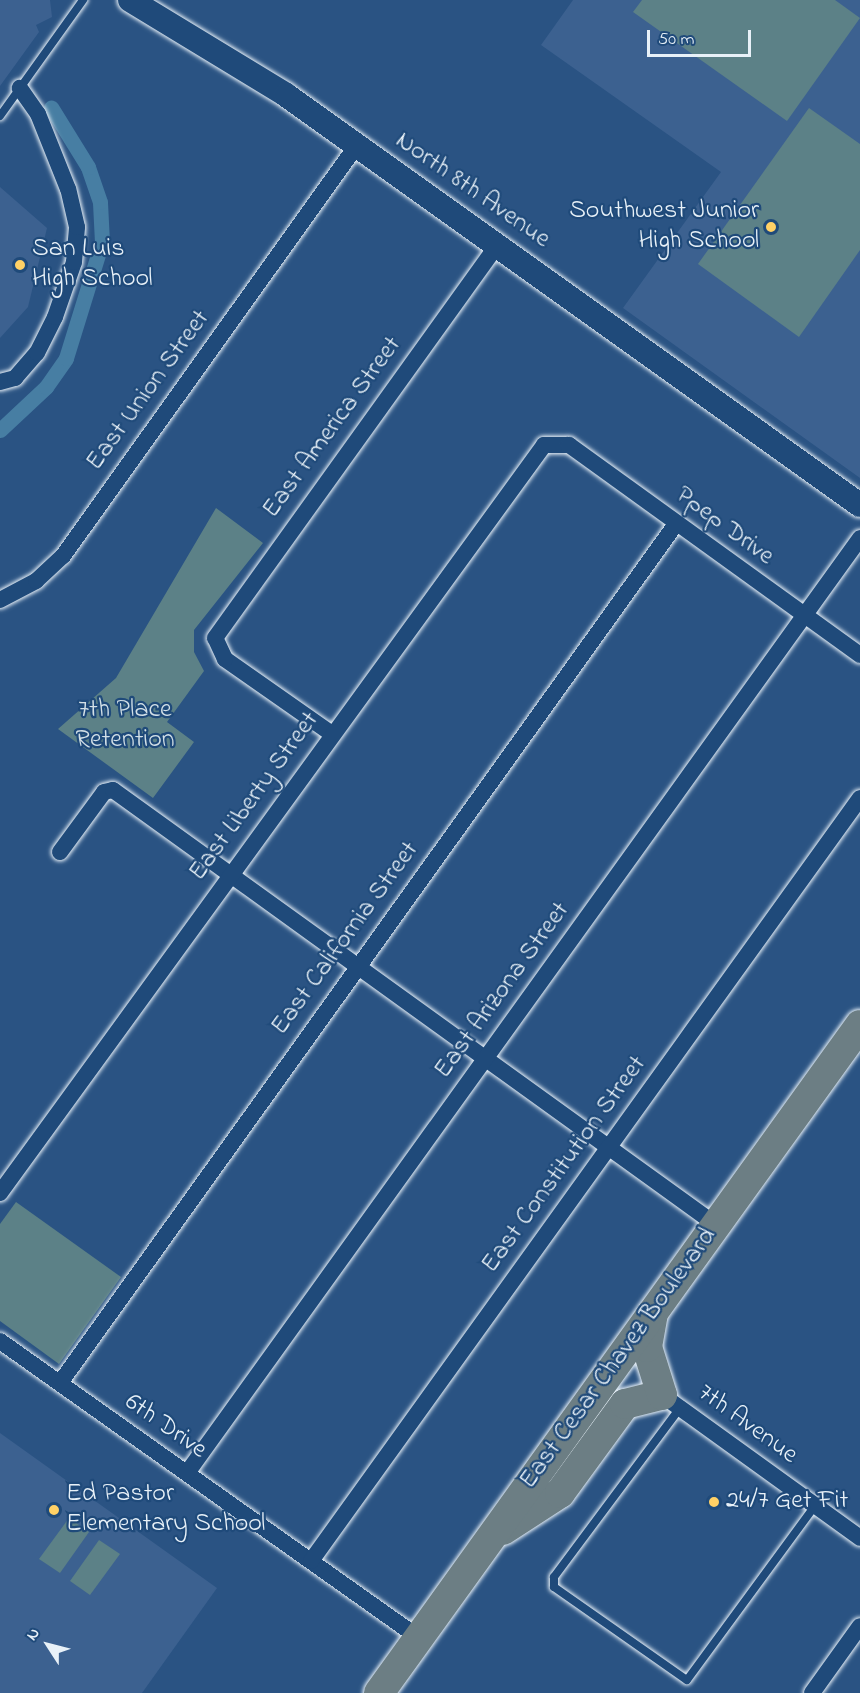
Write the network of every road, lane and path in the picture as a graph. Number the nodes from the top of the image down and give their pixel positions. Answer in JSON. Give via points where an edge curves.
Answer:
{"nodes":[{"id":1,"x":83,"y":0,"type":"edge"},
{"id":2,"x":130,"y":0,"type":"edge"},
{"id":3,"x":20,"y":88,"type":"junction"},
{"id":4,"x":0,"y":115,"type":"edge"},
{"id":5,"x":357,"y":145,"type":"junction"},
{"id":6,"x":498,"y":245,"type":"junction"},
{"id":7,"x":0,"y":382,"type":"edge"},
{"id":8,"x":559,"y":441,"type":"joint"},
{"id":9,"x":860,"y":505,"type":"edge"},
{"id":10,"x":676,"y":524,"type":"junction"},
{"id":11,"x":860,"y":538,"type":"edge"},
{"id":12,"x":0,"y":600,"type":"edge"},
{"id":13,"x":804,"y":615,"type":"junction"},
{"id":14,"x":860,"y":655,"type":"edge"},
{"id":15,"x":332,"y":734,"type":"junction"},
{"id":16,"x":860,"y":798,"type":"edge"},
{"id":17,"x":60,"y":852,"type":"dead end"},
{"id":18,"x":231,"y":874,"type":"junction"},
{"id":19,"x":358,"y":966,"type":"junction"},
{"id":20,"x":860,"y":1025,"type":"edge"},
{"id":21,"x":485,"y":1058,"type":"junction"},
{"id":22,"x":609,"y":1147,"type":"junction"},
{"id":23,"x":0,"y":1193,"type":"edge"},
{"id":24,"x":716,"y":1224,"type":"junction"},
{"id":25,"x":653,"y":1310,"type":"junction"},
{"id":26,"x":0,"y":1341,"type":"edge"},
{"id":27,"x":60,"y":1383,"type":"junction"},
{"id":28,"x":671,"y":1402,"type":"junction"},
{"id":29,"x":187,"y":1473,"type":"junction"},
{"id":30,"x":815,"y":1506,"type":"junction"},
{"id":31,"x":490,"y":1538,"type":"junction"},
{"id":32,"x":860,"y":1539,"type":"edge"},
{"id":33,"x":311,"y":1562,"type":"junction"},
{"id":34,"x":860,"y":1626,"type":"edge"},
{"id":35,"x":419,"y":1638,"type":"junction"},
{"id":36,"x":379,"y":1693,"type":"edge"},
{"id":37,"x":812,"y":1693,"type":"edge"}],
"edges":[{"from":1,"to":3,"type":"lane"},
{"from":2,"to":5,"type":"main road","name":"North 8th Avenue","via":[[250,70]]},
{"from":3,"to":4,"type":"lane"},
{"from":3,"to":7,"type":"street","via":[[38,114],[64,178],[77,227],[74,262],[55,317],[37,353],[15,378]]},
{"from":5,"to":6,"type":"main road","name":"North 8th Avenue"},
{"from":5,"to":12,"type":"street","name":"East Union Street","via":[[63,556],[36,581]]},
{"from":6,"to":9,"type":"main road","name":"North 8th Avenue"},
{"from":6,"to":15,"type":"street","name":"East America Street","via":[[225,620],[216,645],[225,659]]},
{"from":8,"to":10,"type":"street","name":"Ppep Drive"},
{"from":8,"to":15,"type":"street","name":"East Liberty Street","via":[[544,445],[531,461]]},
{"from":10,"to":13,"type":"street","name":"Ppep Drive"},
{"from":10,"to":19,"type":"street","name":"East California Street"},
{"from":11,"to":13,"type":"street","name":"East Arizona Street"},
{"from":13,"to":14,"type":"street","name":"Ppep Drive"},
{"from":13,"to":21,"type":"street","name":"East Arizona Street"},
{"from":15,"to":18,"type":"street","name":"East Liberty Street"},
{"from":16,"to":22,"type":"street","name":"East Constitution Street"},
{"from":17,"to":18,"type":"street","via":[[109,790]]},
{"from":18,"to":19,"type":"street"},
{"from":18,"to":23,"type":"street","name":"East Liberty Street"},
{"from":19,"to":21,"type":"street"},
{"from":19,"to":27,"type":"street","name":"East California Street"},
{"from":20,"to":24,"type":"highway","name":"East Cesar Chavez Boulevard"},
{"from":21,"to":22,"type":"street"},
{"from":21,"to":29,"type":"street","name":"East Arizona Street"},
{"from":22,"to":24,"type":"street"},
{"from":22,"to":33,"type":"street","name":"East Constitution Street"},
{"from":24,"to":25,"type":"highway","name":"East Cesar Chavez Boulevard"},
{"from":25,"to":28,"type":"highway","via":[[647,1347]]},
{"from":25,"to":31,"type":"highway","name":"East Cesar Chavez Boulevard"},
{"from":26,"to":27,"type":"street","name":"6th Drive"},
{"from":27,"to":29,"type":"street","name":"6th Drive"},
{"from":28,"to":30,"type":"street","name":"7th Avenue"},
{"from":28,"to":30,"type":"lane","via":[[554,1576],[554,1587],[687,1680]]},
{"from":28,"to":31,"type":"highway","via":[[625,1404],[560,1493]]},
{"from":29,"to":33,"type":"street","name":"6th Drive"},
{"from":30,"to":32,"type":"street","name":"7th Avenue"},
{"from":31,"to":35,"type":"highway","name":"East Cesar Chavez Boulevard"},
{"from":33,"to":35,"type":"street","name":"6th Drive"},
{"from":34,"to":37,"type":"street"},
{"from":35,"to":36,"type":"highway","name":"East Cesar Chavez Boulevard"}]}
